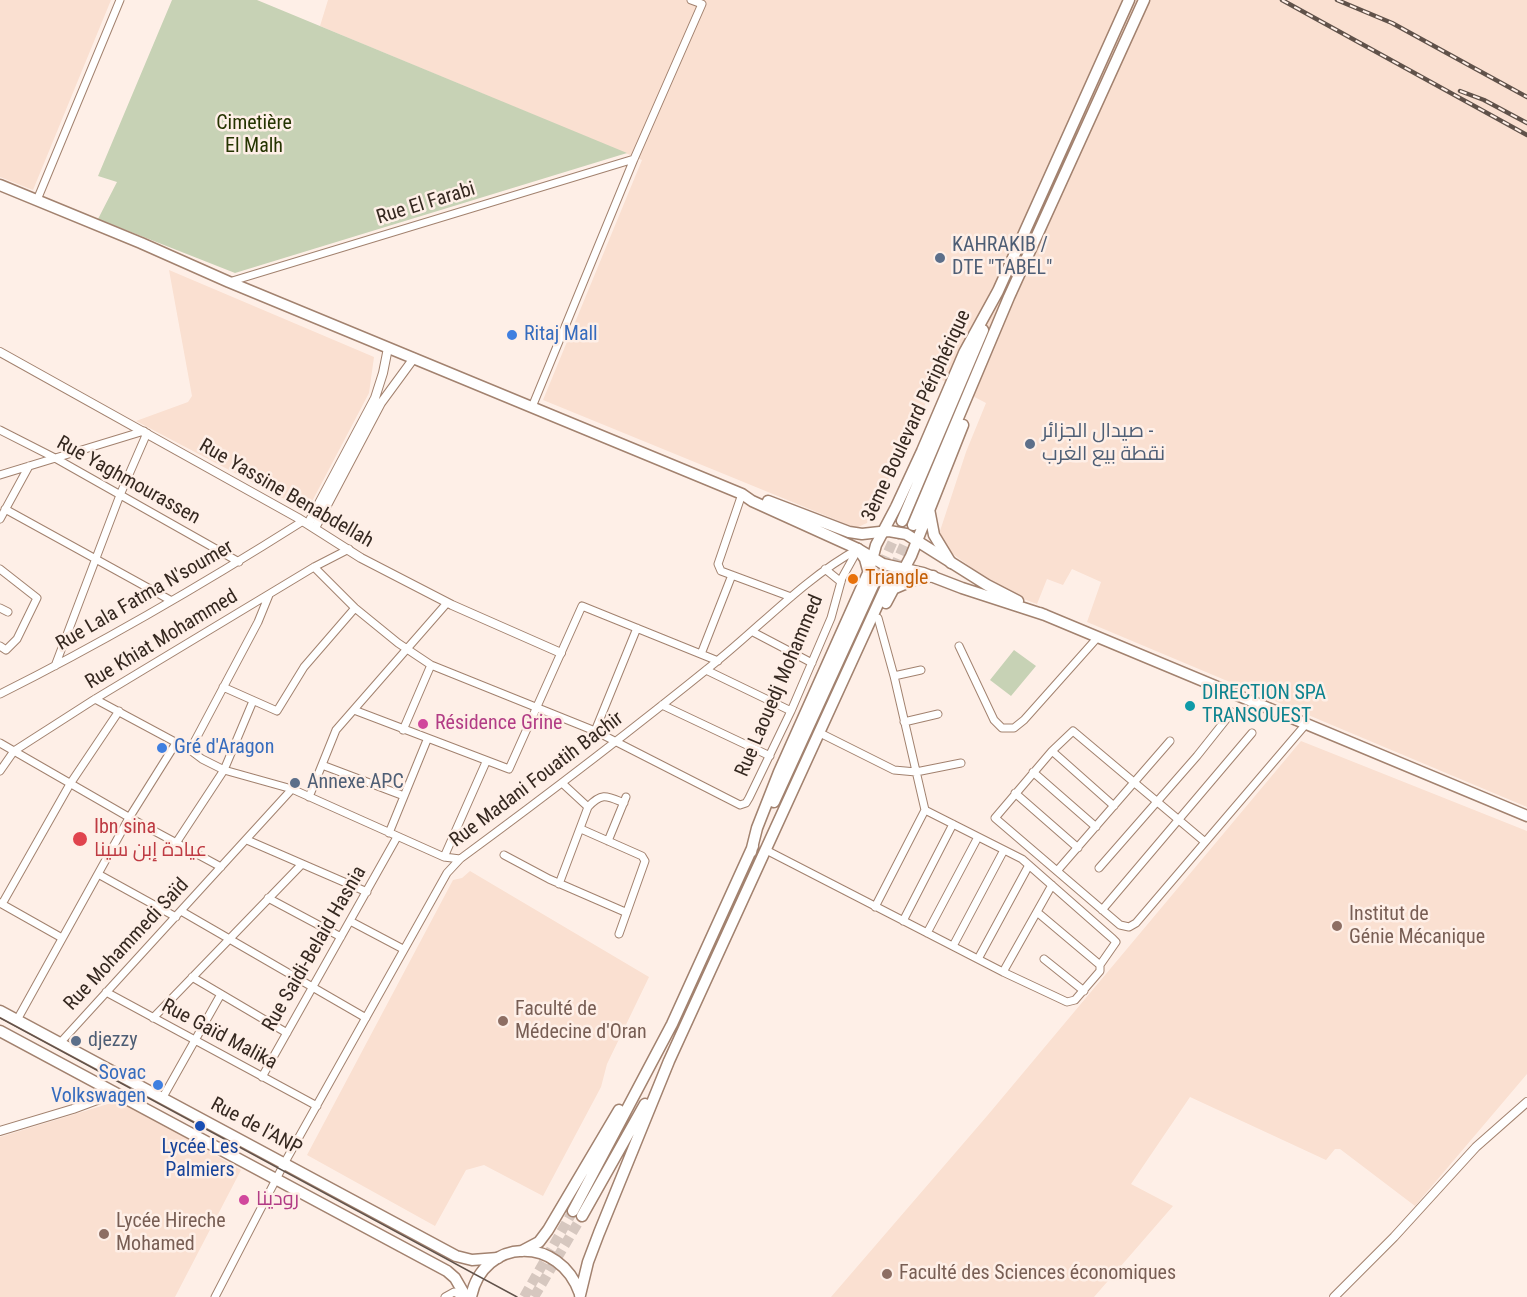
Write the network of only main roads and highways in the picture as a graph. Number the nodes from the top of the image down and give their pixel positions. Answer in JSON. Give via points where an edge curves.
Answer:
{"nodes":[{"id":1,"x":1129,"y":0,"type":"edge"},
{"id":2,"x":1144,"y":0,"type":"edge"},
{"id":3,"x":0,"y":185,"type":"edge"},
{"id":4,"x":998,"y":291,"type":"junction"},
{"id":5,"x":1009,"y":297,"type":"junction"},
{"id":6,"x":952,"y":349,"type":"dead end"},
{"id":7,"x":964,"y":353,"type":"junction"},
{"id":8,"x":742,"y":494,"type":"junction"},
{"id":9,"x":929,"y":508,"type":"junction"},
{"id":10,"x":883,"y":531,"type":"junction"},
{"id":11,"x":917,"y":540,"type":"junction"},
{"id":12,"x":858,"y":549,"type":"junction"},
{"id":13,"x":872,"y":558,"type":"junction"},
{"id":14,"x":951,"y":563,"type":"junction"},
{"id":15,"x":904,"y":568,"type":"junction"},
{"id":16,"x":872,"y":575,"type":"junction"},
{"id":17,"x":933,"y":576,"type":"junction"},
{"id":18,"x":890,"y":586,"type":"junction"},
{"id":19,"x":1045,"y":615,"type":"junction"},
{"id":20,"x":783,"y":813,"type":"junction"},
{"id":21,"x":1527,"y":816,"type":"edge"},
{"id":22,"x":0,"y":1011,"type":"edge"},
{"id":23,"x":672,"y":1024,"type":"junction"},
{"id":24,"x":0,"y":1031,"type":"edge"},
{"id":25,"x":669,"y":1061,"type":"junction"},
{"id":26,"x":281,"y":1170,"type":"junction"},
{"id":27,"x":522,"y":1251,"type":"junction"},
{"id":28,"x":498,"y":1258,"type":"junction"},
{"id":29,"x":581,"y":1296,"type":"edge"},
{"id":30,"x":465,"y":1297,"type":"edge"},
{"id":31,"x":471,"y":1297,"type":"edge"}],
"edges":[{"from":1,"to":4,"type":"main road","name":"3ème Boulevard Périphérique"},
{"from":2,"to":5,"type":"main road"},
{"from":3,"to":8,"type":"main road"},
{"from":4,"to":5,"type":"main road","via":[[907,523]]},
{"from":4,"to":7,"type":"main road","name":"3ème Boulevard Périphérique"},
{"from":5,"to":9,"type":"main road","via":[[981,381]]},
{"from":6,"to":7,"type":"main road"},
{"from":7,"to":10,"type":"main road","name":"3ème Boulevard Périphérique"},
{"from":8,"to":10,"type":"main road","via":[[755,495],[849,532]]},
{"from":8,"to":12,"type":"main road"},
{"from":9,"to":11,"type":"main road"},
{"from":9,"to":14,"type":"main road","via":[[934,535]]},
{"from":10,"to":11,"type":"main road","via":[[900,532]]},
{"from":10,"to":13,"type":"main road","name":"3ème Boulevard Périphérique"},
{"from":11,"to":14,"type":"main road"},
{"from":11,"to":15,"type":"main road"},
{"from":12,"to":13,"type":"main road"},
{"from":12,"to":16,"type":"main road"},
{"from":13,"to":15,"type":"main road"},
{"from":13,"to":16,"type":"main road","name":"3ème Boulevard Périphérique"},
{"from":14,"to":19,"type":"main road"},
{"from":15,"to":17,"type":"main road"},
{"from":15,"to":18,"type":"main road"},
{"from":16,"to":23,"type":"main road","name":"3ème Boulevard Périphérique","via":[[779,772],[751,852]]},
{"from":17,"to":18,"type":"main road"},
{"from":17,"to":19,"type":"main road"},
{"from":18,"to":20,"type":"main road"},
{"from":18,"to":20,"type":"main road","via":[[824,735]]},
{"from":19,"to":21,"type":"main road"},
{"from":20,"to":25,"type":"main road"},
{"from":22,"to":26,"type":"main road","name":"Rue de l'ANP","via":[[163,1097]]},
{"from":23,"to":25,"type":"main road","name":"3ème Boulevard Périphérique","via":[[577,1214]]},
{"from":23,"to":27,"type":"main road","via":[[548,1230],[539,1242]]},
{"from":24,"to":26,"type":"main road","name":"Rue de l'ANP","via":[[116,1093]]},
{"from":25,"to":29,"type":"main road","via":[[588,1262]]},
{"from":26,"to":28,"type":"main road","name":"Rue de l'ANP","via":[[456,1256],[472,1260]]},
{"from":26,"to":30,"type":"main road","name":"Rue de l'ANP","via":[[447,1270]]},
{"from":27,"to":28,"type":"main road","name":"Rue de l'ANP"},
{"from":27,"to":29,"type":"main road","via":[[542,1253],[559,1262],[569,1271]]},
{"from":28,"to":31,"type":"main road","via":[[482,1272]]}]}
